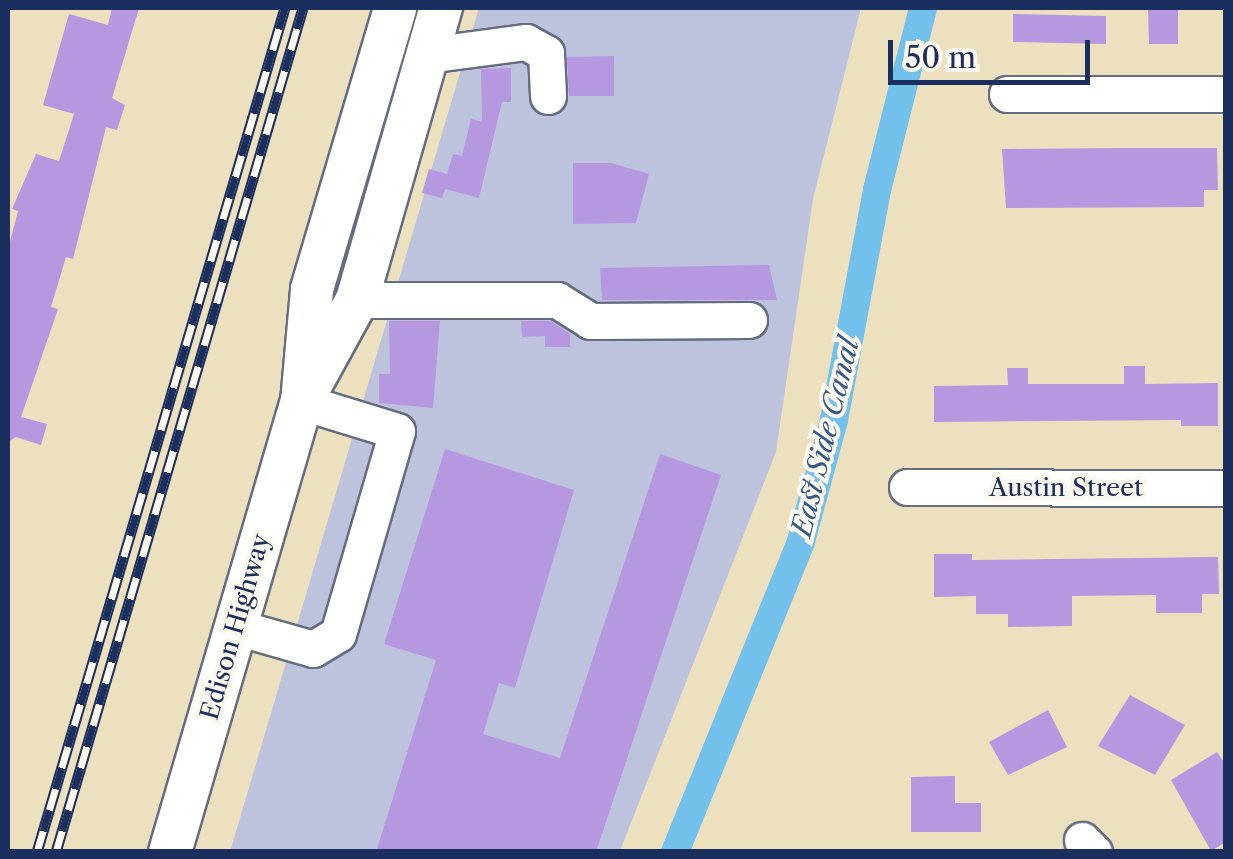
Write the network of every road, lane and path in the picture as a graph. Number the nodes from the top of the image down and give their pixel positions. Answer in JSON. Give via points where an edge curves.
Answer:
{"nodes":[{"id":1,"x":395,"y":8,"type":"edge"},
{"id":2,"x":440,"y":8,"type":"edge"},
{"id":3,"x":427,"y":55,"type":"junction"},
{"id":4,"x":1006,"y":94,"type":"dead end"},
{"id":5,"x":1226,"y":94,"type":"edge"},
{"id":6,"x":548,"y":96,"type":"dead end"},
{"id":7,"x":356,"y":300,"type":"junction"},
{"id":8,"x":750,"y":320,"type":"dead end"},
{"id":9,"x":302,"y":402,"type":"junction"},
{"id":10,"x":907,"y":487,"type":"dead end"},
{"id":11,"x":1226,"y":488,"type":"edge"},
{"id":12,"x":236,"y":626,"type":"junction"},
{"id":13,"x":170,"y":852,"type":"edge"}],
"edges":[{"from":1,"to":9,"type":"main road","name":"Edison Highway","via":[[312,289]]},
{"from":2,"to":3,"type":"main road","name":"Edison Highway"},
{"from":3,"to":6,"type":"street","via":[[526,42],[546,53]]},
{"from":3,"to":7,"type":"main road","name":"Edison Highway"},
{"from":4,"to":5,"type":"street"},
{"from":7,"to":8,"type":"street","via":[[557,300],[590,321]]},
{"from":7,"to":9,"type":"main road","name":"Edison Highway"},
{"from":9,"to":12,"type":"main road","name":"Edison Highway"},
{"from":9,"to":12,"type":"street","via":[[397,432],[338,634],[313,649]]},
{"from":10,"to":11,"type":"street","name":"Austin Street"},
{"from":12,"to":13,"type":"main road","name":"Edison Highway"}]}
